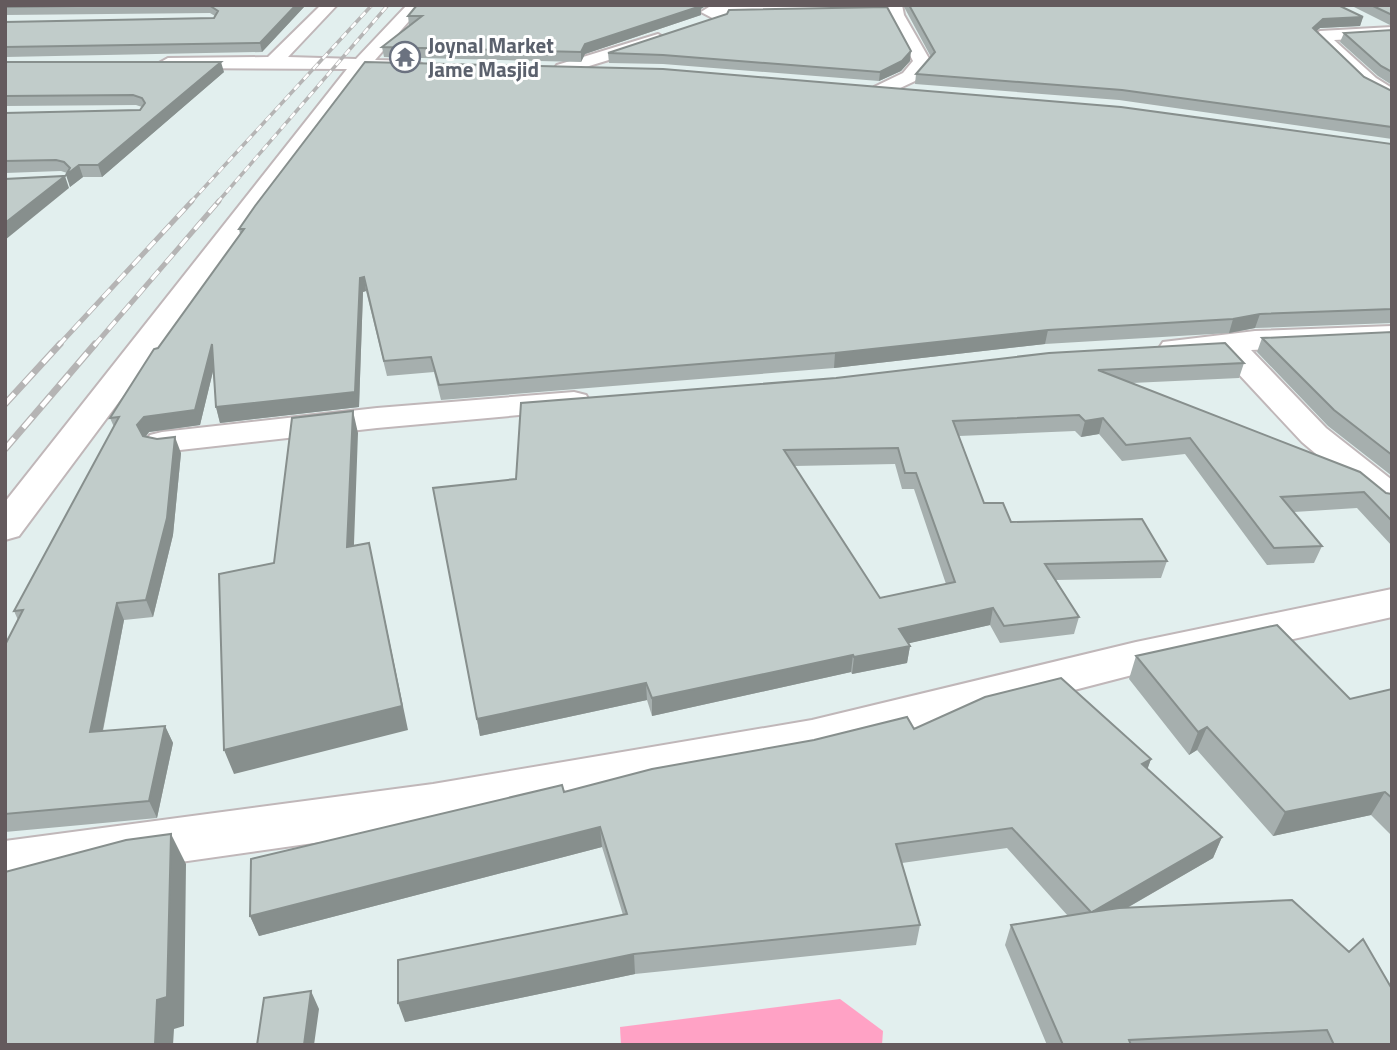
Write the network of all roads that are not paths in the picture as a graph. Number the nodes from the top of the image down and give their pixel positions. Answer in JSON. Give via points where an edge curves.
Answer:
{"nodes":[{"id":1,"x":330,"y":5,"type":"edge"},
{"id":2,"x":416,"y":5,"type":"edge"},
{"id":3,"x":894,"y":7,"type":"edge"},
{"id":4,"x":1354,"y":16,"type":"edge"},
{"id":5,"x":700,"y":24,"type":"edge"},
{"id":6,"x":1392,"y":32,"type":"edge"},
{"id":7,"x":673,"y":34,"type":"edge"},
{"id":8,"x":274,"y":62,"type":"junction"},
{"id":9,"x":153,"y":63,"type":"edge"},
{"id":10,"x":361,"y":64,"type":"junction"},
{"id":11,"x":428,"y":66,"type":"edge"},
{"id":12,"x":623,"y":71,"type":"edge"},
{"id":13,"x":922,"y":94,"type":"edge"},
{"id":14,"x":1392,"y":97,"type":"edge"},
{"id":15,"x":1392,"y":335,"type":"edge"},
{"id":16,"x":1229,"y":345,"type":"junction"},
{"id":17,"x":1150,"y":350,"type":"edge"},
{"id":18,"x":600,"y":400,"type":"edge"},
{"id":19,"x":162,"y":442,"type":"edge"},
{"id":20,"x":1392,"y":499,"type":"edge"},
{"id":21,"x":5,"y":528,"type":"edge"},
{"id":22,"x":1392,"y":603,"type":"edge"},
{"id":23,"x":5,"y":864,"type":"edge"}],
"edges":[{"from":1,"to":8,"type":"street"},
{"from":2,"to":10,"type":"street"},
{"from":3,"to":5,"type":"street","via":[[709,12],[720,17]]},
{"from":3,"to":13,"type":"street","via":[[922,62],[909,77],[875,90]]},
{"from":4,"to":6,"type":"street"},
{"from":6,"to":14,"type":"street","via":[[1321,36],[1369,82]]},
{"from":7,"to":12,"type":"street","via":[[557,69]]},
{"from":8,"to":9,"type":"street"},
{"from":8,"to":10,"type":"street"},
{"from":10,"to":11,"type":"street"},
{"from":10,"to":21,"type":"street"},
{"from":15,"to":16,"type":"street"},
{"from":16,"to":17,"type":"street"},
{"from":16,"to":20,"type":"street","via":[[1314,435]]},
{"from":18,"to":19,"type":"street"},
{"from":22,"to":23,"type":"street","via":[[1136,658],[812,739],[433,805]]}]}
